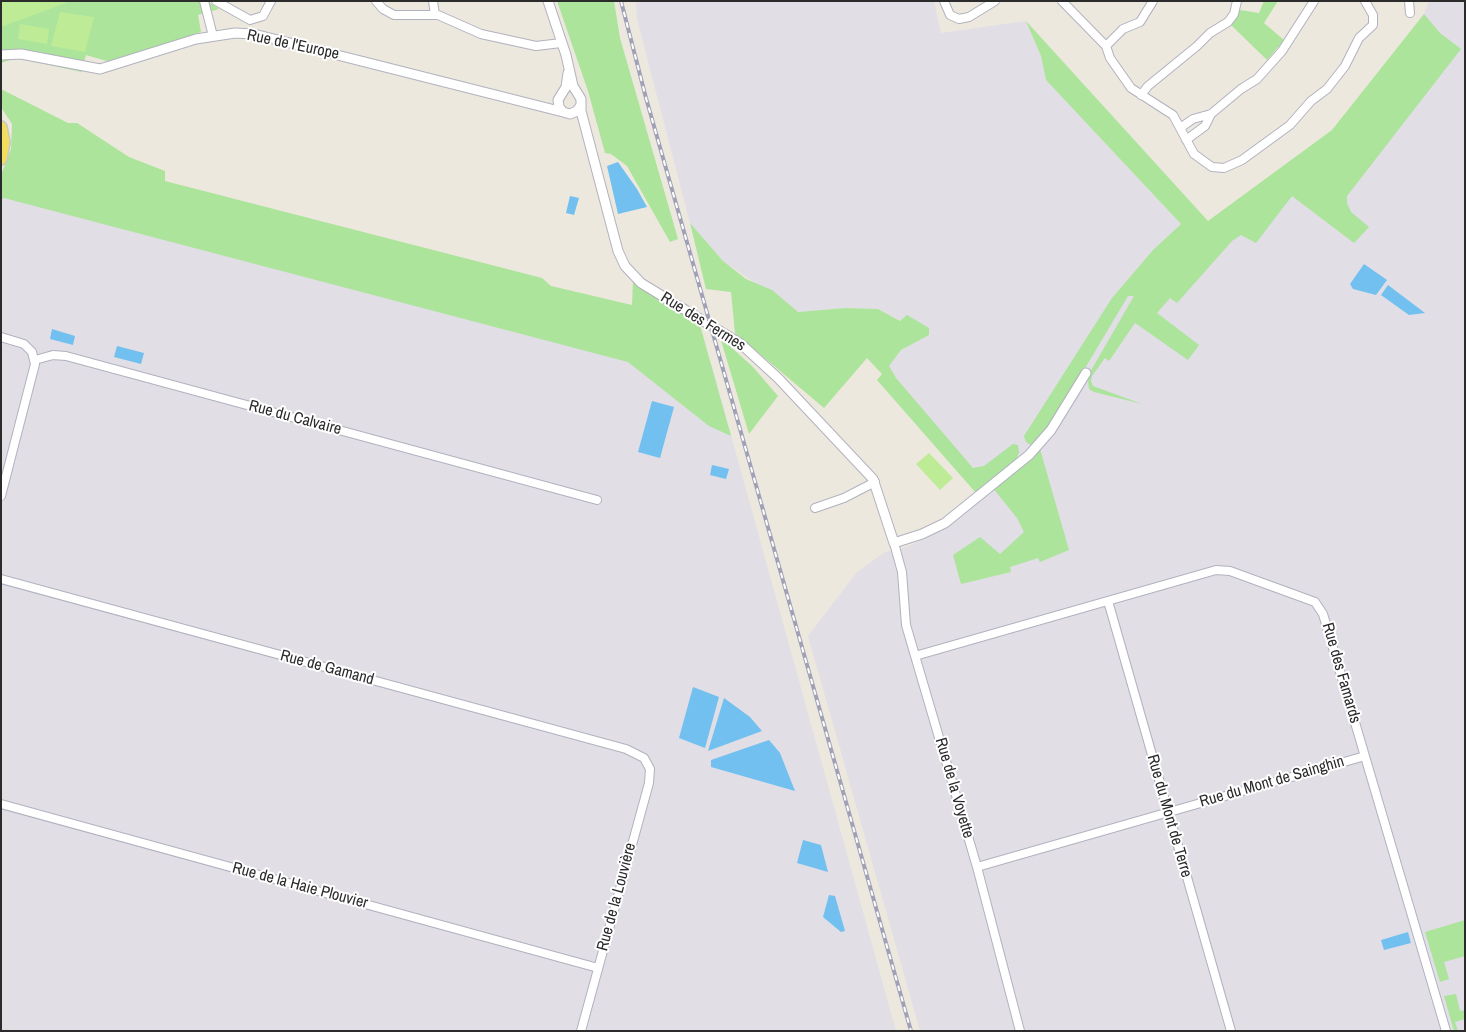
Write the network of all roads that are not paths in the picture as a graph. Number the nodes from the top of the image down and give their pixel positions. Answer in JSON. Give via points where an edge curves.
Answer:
{"nodes":[{"id":1,"x":216,"y":1,"type":"edge"},
{"id":2,"x":271,"y":1,"type":"edge"},
{"id":3,"x":376,"y":1,"type":"edge"},
{"id":4,"x":433,"y":1,"type":"edge"},
{"id":5,"x":548,"y":1,"type":"edge"},
{"id":6,"x":995,"y":1,"type":"edge"},
{"id":7,"x":1074,"y":1,"type":"edge"},
{"id":8,"x":1153,"y":1,"type":"edge"},
{"id":9,"x":1237,"y":1,"type":"edge"},
{"id":10,"x":1314,"y":1,"type":"edge"},
{"id":11,"x":1365,"y":1,"type":"edge"},
{"id":12,"x":1409,"y":1,"type":"edge"},
{"id":13,"x":204,"y":2,"type":"edge"},
{"id":14,"x":944,"y":2,"type":"edge"},
{"id":15,"x":1065,"y":4,"type":"edge"},
{"id":16,"x":1410,"y":13,"type":"dead end"},
{"id":17,"x":435,"y":15,"type":"junction"},
{"id":18,"x":213,"y":36,"type":"junction"},
{"id":19,"x":561,"y":43,"type":"junction"},
{"id":20,"x":1106,"y":46,"type":"junction"},
{"id":21,"x":1,"y":54,"type":"edge"},
{"id":22,"x":568,"y":65,"type":"junction"},
{"id":23,"x":578,"y":94,"type":"junction"},
{"id":24,"x":561,"y":95,"type":"junction"},
{"id":25,"x":1140,"y":95,"type":"junction"},
{"id":26,"x":526,"y":102,"type":"junction"},
{"id":27,"x":581,"y":105,"type":"junction"},
{"id":28,"x":566,"y":113,"type":"junction"},
{"id":29,"x":1211,"y":114,"type":"junction"},
{"id":30,"x":1,"y":127,"type":"edge"},
{"id":31,"x":1180,"y":128,"type":"junction"},
{"id":32,"x":587,"y":131,"type":"junction"},
{"id":33,"x":1186,"y":140,"type":"junction"},
{"id":34,"x":1,"y":158,"type":"edge"},
{"id":35,"x":1,"y":337,"type":"edge"},
{"id":36,"x":35,"y":360,"type":"junction"},
{"id":37,"x":1086,"y":373,"type":"dead end"},
{"id":38,"x":875,"y":482,"type":"junction"},
{"id":39,"x":1,"y":496,"type":"edge"},
{"id":40,"x":597,"y":500,"type":"dead end"},
{"id":41,"x":814,"y":508,"type":"dead end"},
{"id":42,"x":894,"y":544,"type":"junction"},
{"id":43,"x":1,"y":580,"type":"edge"},
{"id":44,"x":1108,"y":601,"type":"junction"},
{"id":45,"x":915,"y":656,"type":"junction"},
{"id":46,"x":1365,"y":756,"type":"junction"},
{"id":47,"x":648,"y":764,"type":"joint"},
{"id":48,"x":1,"y":804,"type":"edge"},
{"id":49,"x":1168,"y":812,"type":"junction"},
{"id":50,"x":977,"y":867,"type":"junction"},
{"id":51,"x":598,"y":968,"type":"junction"},
{"id":52,"x":581,"y":1031,"type":"edge"},
{"id":53,"x":1020,"y":1031,"type":"edge"},
{"id":54,"x":1231,"y":1031,"type":"edge"},
{"id":55,"x":1446,"y":1031,"type":"edge"}],
"edges":[{"from":1,"to":2,"type":"street","via":[[246,20],[266,14]]},
{"from":1,"to":13,"type":"street"},
{"from":3,"to":17,"type":"street","via":[[383,10],[394,15]]},
{"from":4,"to":17,"type":"street"},
{"from":5,"to":19,"type":"street"},
{"from":6,"to":14,"type":"street","via":[[969,17],[959,19],[950,14]]},
{"from":7,"to":15,"type":"street"},
{"from":8,"to":20,"type":"street","via":[[1140,22],[1123,29]]},
{"from":9,"to":25,"type":"street","via":[[1230,20],[1210,33]]},
{"from":10,"to":29,"type":"street","via":[[1282,51],[1259,77]]},
{"from":11,"to":33,"type":"street","via":[[1373,15],[1373,25],[1359,38],[1345,66],[1327,89],[1290,125],[1237,163],[1224,168],[1208,165],[1192,151]]},
{"from":12,"to":16,"type":"street"},
{"from":13,"to":18,"type":"street"},
{"from":15,"to":20,"type":"street"},
{"from":17,"to":19,"type":"street","via":[[485,35],[539,46]]},
{"from":18,"to":21,"type":"street","name":"Rue de l'Europe","via":[[105,68]]},
{"from":18,"to":26,"type":"street","name":"Rue de l'Europe","via":[[242,33],[267,36]]},
{"from":19,"to":22,"type":"street"},
{"from":20,"to":25,"type":"street","via":[[1120,74]]},
{"from":22,"to":23,"type":"street"},
{"from":22,"to":24,"type":"street","via":[[567,82]]},
{"from":23,"to":24,"type":"street","via":[[569,91]]},
{"from":23,"to":27,"type":"street"},
{"from":24,"to":26,"type":"street","via":[[548,103]]},
{"from":24,"to":28,"type":"street","via":[[558,104]]},
{"from":25,"to":31,"type":"street","via":[[1171,112]]},
{"from":26,"to":28,"type":"street"},
{"from":27,"to":28,"type":"street","via":[[576,112]]},
{"from":27,"to":32,"type":"street","name":"Rue des Fermes"},
{"from":28,"to":32,"type":"street","via":[[578,118]]},
{"from":29,"to":31,"type":"street","via":[[1193,119]]},
{"from":29,"to":33,"type":"street","via":[[1204,126]]},
{"from":30,"to":34,"type":"main road","via":[[4,142]]},
{"from":31,"to":33,"type":"street"},
{"from":32,"to":38,"type":"street","name":"Rue des Fermes","via":[[618,252],[627,270],[641,283],[752,353]]},
{"from":35,"to":36,"type":"street","via":[[24,344]]},
{"from":36,"to":39,"type":"street"},
{"from":36,"to":40,"type":"street","name":"Rue du Calvaire","via":[[53,355],[66,356]]},
{"from":37,"to":42,"type":"street","via":[[1051,430],[1029,454],[945,523]]},
{"from":38,"to":41,"type":"street","via":[[844,498]]},
{"from":38,"to":42,"type":"street","name":"Rue des Fermes"},
{"from":42,"to":45,"type":"street","name":"Rue de la Voyette","via":[[902,572],[905,619]]},
{"from":43,"to":47,"type":"street","name":"Rue de Gamand","via":[[626,749],[640,755]]},
{"from":44,"to":45,"type":"street","name":"Rue des Famards"},
{"from":44,"to":46,"type":"street","name":"Rue des Famards","via":[[1216,570],[1310,599],[1324,614]]},
{"from":44,"to":49,"type":"street","name":"Rue du Mont de Terre"},
{"from":45,"to":50,"type":"street","name":"Rue de la Voyette"},
{"from":46,"to":49,"type":"street","name":"Rue du Mont de Sainghin"},
{"from":46,"to":55,"type":"street","name":"Rue des Famards"},
{"from":47,"to":51,"type":"street","name":"Rue de la Louvière","via":[[649,783]]},
{"from":48,"to":51,"type":"street","name":"Rue de la Haie Plouvier"},
{"from":49,"to":50,"type":"street","name":"Rue du Mont de Sainghin"},
{"from":49,"to":54,"type":"street","name":"Rue du Mont de Terre"},
{"from":50,"to":53,"type":"street","name":"Rue de la Voyette"},
{"from":51,"to":52,"type":"street","name":"Rue de la Louvière"}]}
